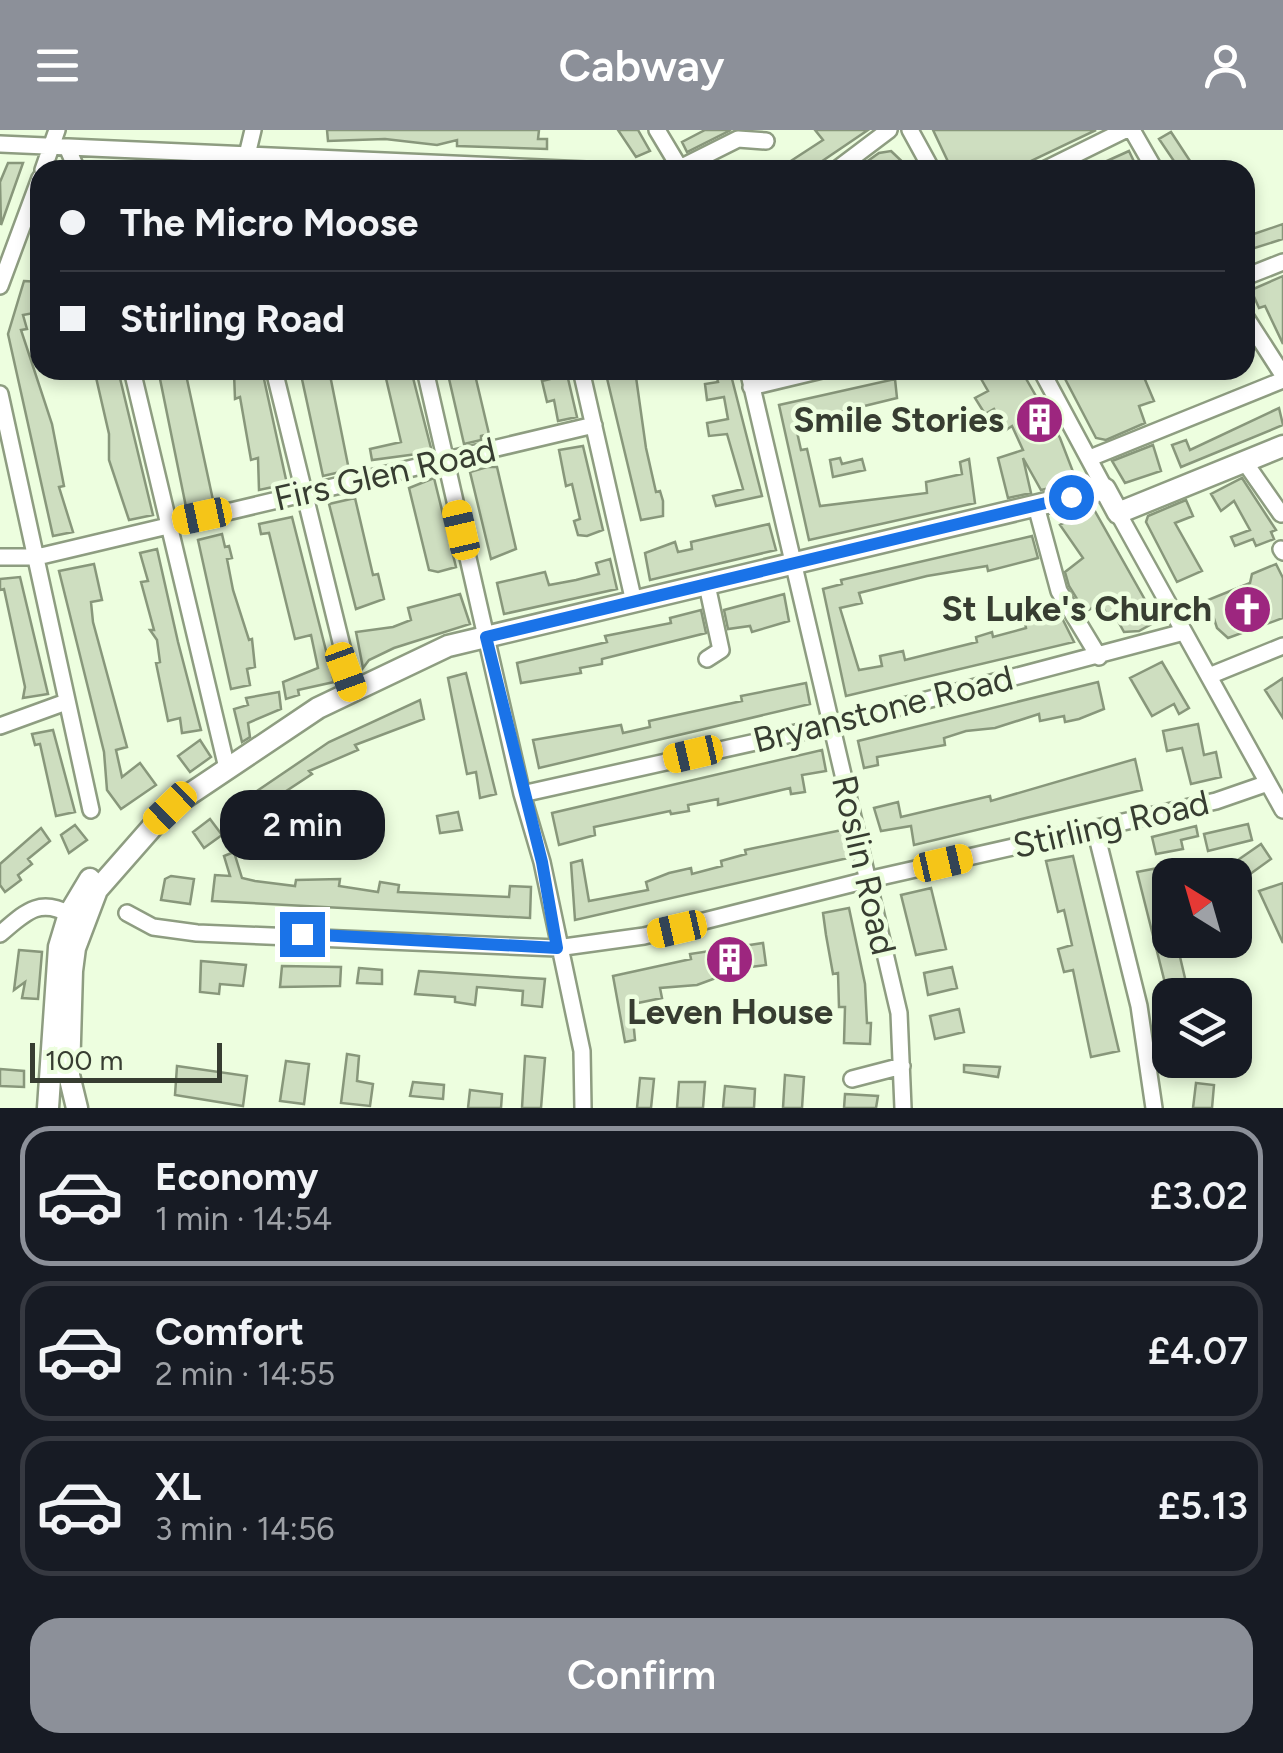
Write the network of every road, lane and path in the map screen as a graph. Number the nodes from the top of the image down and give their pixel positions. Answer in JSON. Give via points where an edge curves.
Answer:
{"nodes":[{"id":1,"x":57,"y":130,"type":"edge"},
{"id":2,"x":253,"y":130,"type":"edge"},
{"id":3,"x":657,"y":130,"type":"edge"},
{"id":4,"x":889,"y":130,"type":"edge"},
{"id":5,"x":910,"y":130,"type":"edge"},
{"id":6,"x":1132,"y":130,"type":"edge"},
{"id":7,"x":1116,"y":132,"type":"edge"},
{"id":8,"x":766,"y":141,"type":"dead end"},
{"id":9,"x":0,"y":144,"type":"edge"},
{"id":10,"x":59,"y":147,"type":"junction"},
{"id":11,"x":239,"y":159,"type":"edge"},
{"id":12,"x":50,"y":160,"type":"edge"},
{"id":13,"x":70,"y":160,"type":"edge"},
{"id":14,"x":675,"y":160,"type":"edge"},
{"id":15,"x":698,"y":160,"type":"edge"},
{"id":16,"x":849,"y":160,"type":"edge"},
{"id":17,"x":926,"y":160,"type":"edge"},
{"id":18,"x":1063,"y":160,"type":"edge"},
{"id":19,"x":1150,"y":160,"type":"edge"},
{"id":20,"x":30,"y":205,"type":"edge"},
{"id":21,"x":1283,"y":262,"type":"edge"},
{"id":22,"x":1255,"y":274,"type":"edge"},
{"id":23,"x":0,"y":286,"type":"edge"},
{"id":24,"x":1255,"y":332,"type":"edge"},
{"id":25,"x":1283,"y":378,"type":"edge"},
{"id":26,"x":134,"y":380,"type":"edge"},
{"id":27,"x":276,"y":380,"type":"edge"},
{"id":28,"x":426,"y":380,"type":"edge"},
{"id":29,"x":583,"y":380,"type":"edge"},
{"id":30,"x":749,"y":380,"type":"edge"},
{"id":31,"x":1047,"y":380,"type":"edge"},
{"id":32,"x":0,"y":394,"type":"edge"},
{"id":33,"x":594,"y":425,"type":"junction"},
{"id":34,"x":1283,"y":446,"type":"edge"},
{"id":35,"x":1090,"y":458,"type":"junction"},
{"id":36,"x":444,"y":459,"type":"junction"},
{"id":37,"x":1244,"y":461,"type":"junction"},
{"id":38,"x":1106,"y":489,"type":"junction"},
{"id":39,"x":304,"y":494,"type":"junction"},
{"id":40,"x":1036,"y":506,"type":"junction"},
{"id":41,"x":1118,"y":513,"type":"junction"},
{"id":42,"x":1282,"y":514,"type":"edge"},
{"id":43,"x":168,"y":524,"type":"junction"},
{"id":44,"x":0,"y":556,"type":"edge"},
{"id":45,"x":37,"y":557,"type":"junction"},
{"id":46,"x":792,"y":566,"type":"junction"},
{"id":47,"x":708,"y":585,"type":"junction"},
{"id":48,"x":634,"y":602,"type":"junction"},
{"id":49,"x":1184,"y":632,"type":"junction"},
{"id":50,"x":486,"y":637,"type":"junction"},
{"id":51,"x":1283,"y":646,"type":"edge"},
{"id":52,"x":1099,"y":657,"type":"junction"},
{"id":53,"x":707,"y":659,"type":"dead end"},
{"id":54,"x":1209,"y":676,"type":"junction"},
{"id":55,"x":353,"y":691,"type":"junction"},
{"id":56,"x":66,"y":702,"type":"junction"},
{"id":57,"x":832,"y":725,"type":"junction"},
{"id":58,"x":0,"y":726,"type":"edge"},
{"id":59,"x":227,"y":768,"type":"junction"},
{"id":60,"x":1268,"y":783,"type":"junction"},
{"id":61,"x":522,"y":794,"type":"junction"},
{"id":62,"x":170,"y":808,"type":"junction"},
{"id":63,"x":91,"y":810,"type":"dead end"},
{"id":64,"x":1283,"y":810,"type":"edge"},
{"id":65,"x":1094,"y":829,"type":"junction"},
{"id":66,"x":867,"y":880,"type":"junction"},
{"id":67,"x":128,"y":913,"type":"dead end"},
{"id":68,"x":69,"y":914,"type":"junction"},
{"id":69,"x":0,"y":934,"type":"edge"},
{"id":70,"x":557,"y":948,"type":"junction"},
{"id":71,"x":902,"y":1066,"type":"junction"},
{"id":72,"x":852,"y":1079,"type":"dead end"},
{"id":73,"x":48,"y":1108,"type":"edge"},
{"id":74,"x":77,"y":1108,"type":"edge"},
{"id":75,"x":583,"y":1108,"type":"edge"},
{"id":76,"x":903,"y":1108,"type":"edge"},
{"id":77,"x":1154,"y":1108,"type":"edge"}],
"edges":[{"from":1,"to":10,"type":"street"},
{"from":2,"to":11,"type":"street"},
{"from":3,"to":14,"type":"street"},
{"from":4,"to":16,"type":"street"},
{"from":5,"to":17,"type":"street"},
{"from":6,"to":19,"type":"street"},
{"from":7,"to":18,"type":"street"},
{"from":8,"to":15,"type":"street","via":[[738,139]]},
{"from":9,"to":10,"type":"street"},
{"from":10,"to":11,"type":"street"},
{"from":10,"to":12,"type":"street"},
{"from":10,"to":13,"type":"street"},
{"from":20,"to":23,"type":"street"},
{"from":21,"to":22,"type":"street"},
{"from":24,"to":25,"type":"street"},
{"from":25,"to":35,"type":"street"},
{"from":26,"to":43,"type":"street"},
{"from":27,"to":39,"type":"street"},
{"from":28,"to":36,"type":"street"},
{"from":29,"to":33,"type":"street"},
{"from":30,"to":46,"type":"street","name":"Roslin Road"},
{"from":31,"to":35,"type":"street"},
{"from":32,"to":45,"type":"street"},
{"from":33,"to":36,"type":"street","name":"Firs Glen Road"},
{"from":33,"to":48,"type":"street"},
{"from":34,"to":37,"type":"main road"},
{"from":35,"to":38,"type":"street"},
{"from":36,"to":39,"type":"street","name":"Firs Glen Road"},
{"from":36,"to":50,"type":"street"},
{"from":37,"to":41,"type":"main road"},
{"from":37,"to":42,"type":"street"},
{"from":38,"to":40,"type":"main road"},
{"from":38,"to":41,"type":"main road"},
{"from":39,"to":43,"type":"street","name":"Firs Glen Road"},
{"from":39,"to":55,"type":"street"},
{"from":40,"to":46,"type":"main road"},
{"from":40,"to":52,"type":"street","via":[[1060,591]]},
{"from":41,"to":49,"type":"street"},
{"from":43,"to":45,"type":"street","name":"Firs Glen Road"},
{"from":43,"to":59,"type":"street"},
{"from":44,"to":45,"type":"street","name":"Firs Glen Road"},
{"from":45,"to":56,"type":"street"},
{"from":46,"to":47,"type":"main road"},
{"from":46,"to":57,"type":"street","name":"Roslin Road"},
{"from":47,"to":48,"type":"main road"},
{"from":47,"to":53,"type":"street","via":[[721,650]]},
{"from":48,"to":50,"type":"main road"},
{"from":49,"to":52,"type":"street","name":"Bryanstone Road"},
{"from":49,"to":54,"type":"street"},
{"from":50,"to":55,"type":"main road","via":[[448,646]]},
{"from":50,"to":61,"type":"street"},
{"from":51,"to":54,"type":"street"},
{"from":52,"to":57,"type":"street","name":"Bryanstone Road"},
{"from":54,"to":60,"type":"street"},
{"from":55,"to":59,"type":"main road"},
{"from":56,"to":58,"type":"street"},
{"from":56,"to":63,"type":"street"},
{"from":57,"to":61,"type":"street","name":"Bryanstone Road"},
{"from":57,"to":66,"type":"street","name":"Roslin Road"},
{"from":59,"to":62,"type":"main road"},
{"from":60,"to":64,"type":"street"},
{"from":60,"to":65,"type":"street","name":"Stirling Road"},
{"from":61,"to":70,"type":"street"},
{"from":62,"to":68,"type":"main road","via":[[110,855]]},
{"from":62,"to":74,"type":"main road","via":[[106,875],[82,923],[72,972],[69,1075]]},
{"from":65,"to":66,"type":"street","name":"Stirling Road"},
{"from":65,"to":77,"type":"street","via":[[1139,1006]]},
{"from":66,"to":70,"type":"street","name":"Stirling Road","via":[[644,936]]},
{"from":66,"to":71,"type":"street","name":"Roslin Road","via":[[899,1013]]},
{"from":67,"to":70,"type":"street","name":"Stirling Road","via":[[153,927],[197,932]]},
{"from":68,"to":69,"type":"street","via":[[54,905],[34,907]]},
{"from":68,"to":73,"type":"main road","via":[[55,982]]},
{"from":70,"to":75,"type":"street","via":[[582,1050]]},
{"from":71,"to":72,"type":"street"},
{"from":71,"to":76,"type":"street","name":"Roslin Road"}]}
